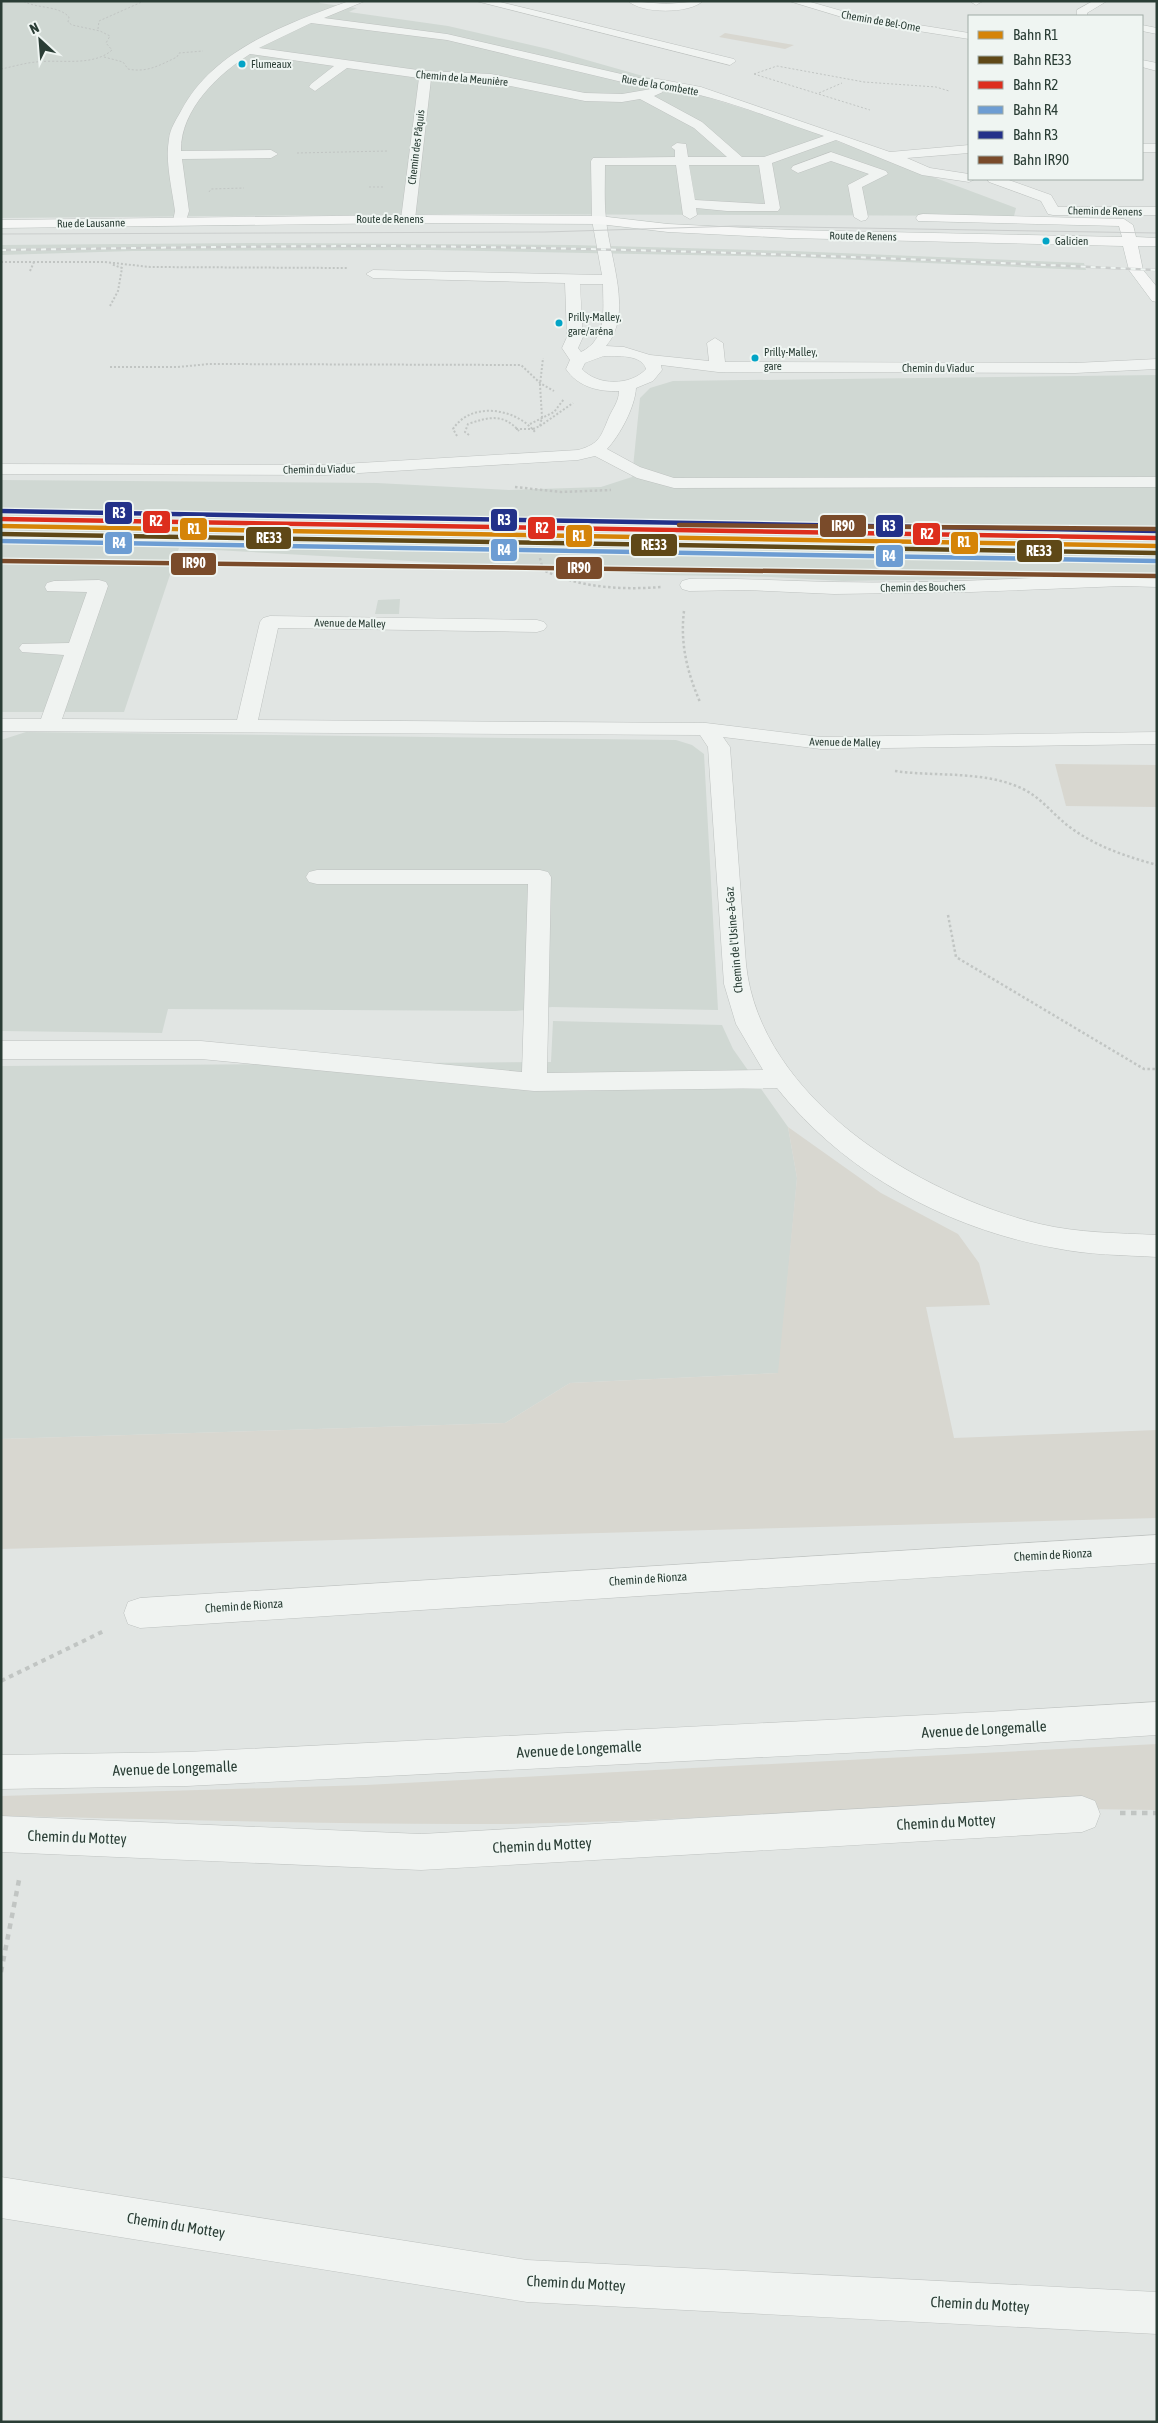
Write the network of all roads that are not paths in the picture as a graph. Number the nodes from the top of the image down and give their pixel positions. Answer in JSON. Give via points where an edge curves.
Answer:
{"nodes":[{"id":1,"x":360,"y":1,"type":"edge"},
{"id":2,"x":481,"y":1,"type":"edge"},
{"id":3,"x":634,"y":1,"type":"edge"},
{"id":4,"x":698,"y":1,"type":"edge"},
{"id":5,"x":794,"y":1,"type":"edge"},
{"id":6,"x":1102,"y":1,"type":"edge"},
{"id":7,"x":1082,"y":15,"type":"edge"},
{"id":8,"x":312,"y":20,"type":"junction"},
{"id":9,"x":1143,"y":28,"type":"edge"},
{"id":10,"x":1157,"y":31,"type":"edge"},
{"id":11,"x":968,"y":36,"type":"edge"},
{"id":12,"x":248,"y":50,"type":"junction"},
{"id":13,"x":730,"y":60,"type":"dead end"},
{"id":14,"x":344,"y":64,"type":"junction"},
{"id":15,"x":1143,"y":64,"type":"edge"},
{"id":16,"x":1157,"y":68,"type":"edge"},
{"id":17,"x":425,"y":75,"type":"junction"},
{"id":18,"x":315,"y":87,"type":"dead end"},
{"id":19,"x":675,"y":87,"type":"junction"},
{"id":20,"x":642,"y":95,"type":"junction"},
{"id":21,"x":836,"y":136,"type":"junction"},
{"id":22,"x":598,"y":146,"type":"dead end"},
{"id":23,"x":663,"y":146,"type":"dead end"},
{"id":24,"x":1143,"y":148,"type":"edge"},
{"id":25,"x":1157,"y":148,"type":"edge"},
{"id":26,"x":968,"y":150,"type":"edge"},
{"id":27,"x":271,"y":154,"type":"dead end"},
{"id":28,"x":177,"y":155,"type":"junction"},
{"id":29,"x":888,"y":155,"type":"junction"},
{"id":30,"x":598,"y":161,"type":"junction"},
{"id":31,"x":682,"y":161,"type":"junction"},
{"id":32,"x":739,"y":161,"type":"junction"},
{"id":33,"x":765,"y":161,"type":"junction"},
{"id":34,"x":909,"y":163,"type":"junction"},
{"id":35,"x":786,"y":173,"type":"dead end"},
{"id":36,"x":881,"y":174,"type":"junction"},
{"id":37,"x":968,"y":178,"type":"edge"},
{"id":38,"x":997,"y":180,"type":"edge"},
{"id":39,"x":689,"y":209,"type":"junction"},
{"id":40,"x":1157,"y":211,"type":"edge"},
{"id":41,"x":787,"y":216,"type":"dead end"},
{"id":42,"x":1052,"y":216,"type":"junction"},
{"id":43,"x":842,"y":217,"type":"dead end"},
{"id":44,"x":866,"y":217,"type":"joint"},
{"id":45,"x":909,"y":218,"type":"dead end"},
{"id":46,"x":408,"y":219,"type":"junction"},
{"id":47,"x":599,"y":220,"type":"junction"},
{"id":48,"x":180,"y":221,"type":"junction"},
{"id":49,"x":1125,"y":222,"type":"junction"},
{"id":50,"x":1,"y":224,"type":"edge"},
{"id":51,"x":1157,"y":224,"type":"edge"},
{"id":52,"x":1129,"y":241,"type":"junction"},
{"id":53,"x":1157,"y":242,"type":"edge"},
{"id":54,"x":373,"y":274,"type":"dead end"},
{"id":55,"x":572,"y":279,"type":"junction"},
{"id":56,"x":610,"y":280,"type":"junction"},
{"id":57,"x":1157,"y":298,"type":"edge"},
{"id":58,"x":607,"y":336,"type":"junction"},
{"id":59,"x":715,"y":343,"type":"dead end"},
{"id":60,"x":630,"y":352,"type":"junction"},
{"id":61,"x":585,"y":357,"type":"junction"},
{"id":62,"x":1157,"y":364,"type":"edge"},
{"id":63,"x":649,"y":367,"type":"junction"},
{"id":64,"x":718,"y":367,"type":"junction"},
{"id":65,"x":628,"y":385,"type":"junction"},
{"id":66,"x":606,"y":402,"type":"junction"},
{"id":67,"x":597,"y":450,"type":"junction"},
{"id":68,"x":1,"y":468,"type":"edge"},
{"id":69,"x":1157,"y":482,"type":"edge"},
{"id":70,"x":1157,"y":581,"type":"edge"},
{"id":71,"x":690,"y":585,"type":"dead end"},
{"id":72,"x":54,"y":587,"type":"dead end"},
{"id":73,"x":537,"y":626,"type":"dead end"},
{"id":74,"x":29,"y":648,"type":"dead end"},
{"id":75,"x":77,"y":649,"type":"junction"},
{"id":76,"x":705,"y":718,"type":"junction"},
{"id":77,"x":1,"y":725,"type":"edge"},
{"id":78,"x":49,"y":725,"type":"junction"},
{"id":79,"x":246,"y":726,"type":"junction"},
{"id":80,"x":1157,"y":738,"type":"edge"},
{"id":81,"x":317,"y":877,"type":"dead end"},
{"id":82,"x":1,"y":1050,"type":"edge"},
{"id":83,"x":783,"y":1080,"type":"junction"},
{"id":84,"x":534,"y":1082,"type":"junction"},
{"id":85,"x":1157,"y":1246,"type":"edge"},
{"id":86,"x":1157,"y":1549,"type":"edge"},
{"id":87,"x":140,"y":1613,"type":"road end"},
{"id":88,"x":1157,"y":1718,"type":"edge"},
{"id":89,"x":1,"y":1772,"type":"edge"},
{"id":90,"x":1082,"y":1814,"type":"dead end"},
{"id":91,"x":14,"y":1834,"type":"edge"},
{"id":92,"x":1,"y":2197,"type":"edge"},
{"id":93,"x":1157,"y":2313,"type":"edge"}],
"edges":[{"from":1,"to":8,"type":"street"},
{"from":2,"to":13,"type":"street"},
{"from":3,"to":4,"type":"street","via":[[672,9]]},
{"from":5,"to":11,"type":"street","name":"Chemin de Bel-Orne","via":[[855,18]]},
{"from":6,"to":7,"type":"street"},
{"from":8,"to":12,"type":"street"},
{"from":8,"to":19,"type":"street","name":"Rue de la Combette","via":[[447,38],[643,83]]},
{"from":9,"to":10,"type":"street"},
{"from":12,"to":14,"type":"street","name":"Chemin de la Meunière"},
{"from":12,"to":28,"type":"street","via":[[211,76],[197,92],[186,109],[175,138]]},
{"from":14,"to":17,"type":"street","name":"Chemin de la Meunière"},
{"from":14,"to":18,"type":"street"},
{"from":15,"to":16,"type":"street"},
{"from":17,"to":20,"type":"street","name":"Chemin de la Meunière","via":[[491,78],[585,97]]},
{"from":17,"to":46,"type":"street","name":"Chemin des Pâquis"},
{"from":19,"to":20,"type":"street","name":"Chemin de la Meunière"},
{"from":19,"to":21,"type":"street","name":"Rue de la Combette","via":[[697,90]]},
{"from":20,"to":32,"type":"street","via":[[698,125]]},
{"from":21,"to":29,"type":"street","name":"Rue de la Combette"},
{"from":21,"to":33,"type":"street"},
{"from":22,"to":30,"type":"street"},
{"from":23,"to":31,"type":"street","via":[[681,147]]},
{"from":24,"to":25,"type":"street"},
{"from":26,"to":29,"type":"street"},
{"from":27,"to":28,"type":"street"},
{"from":28,"to":48,"type":"street"},
{"from":29,"to":34,"type":"street","name":"Rue de la Combette"},
{"from":30,"to":31,"type":"street"},
{"from":30,"to":47,"type":"street"},
{"from":31,"to":32,"type":"street"},
{"from":31,"to":39,"type":"street"},
{"from":32,"to":33,"type":"street"},
{"from":33,"to":39,"type":"street","via":[[773,208]]},
{"from":34,"to":36,"type":"street"},
{"from":34,"to":37,"type":"street","name":"Rue de la Combette","via":[[927,172]]},
{"from":35,"to":36,"type":"street","via":[[831,156]]},
{"from":36,"to":44,"type":"street","via":[[855,185]]},
{"from":38,"to":42,"type":"street","via":[[1046,198]]},
{"from":39,"to":41,"type":"main road","name":"Route de Renens"},
{"from":39,"to":47,"type":"main road","name":"Route de Renens"},
{"from":40,"to":42,"type":"street","name":"Chemin de Renens"},
{"from":42,"to":45,"type":"main road","name":"Route de Renens"},
{"from":42,"to":49,"type":"main road","name":"Route de Renens"},
{"from":43,"to":44,"type":"main road","name":"Route de Renens"},
{"from":46,"to":47,"type":"main road","name":"Route de Renens"},
{"from":46,"to":48,"type":"main road","name":"Route de Renens"},
{"from":47,"to":52,"type":"main road","name":"Route de Renens","via":[[668,228],[790,234]]},
{"from":47,"to":56,"type":"street"},
{"from":48,"to":50,"type":"main road","name":"Rue de Lausanne"},
{"from":49,"to":51,"type":"main road","name":"Route de Renens"},
{"from":49,"to":52,"type":"main road"},
{"from":52,"to":53,"type":"main road","name":"Route de Renens"},
{"from":52,"to":57,"type":"main road","via":[[1136,270]]},
{"from":54,"to":55,"type":"street"},
{"from":55,"to":56,"type":"street"},
{"from":55,"to":61,"type":"street","via":[[575,337],[570,348]]},
{"from":56,"to":58,"type":"street","via":[[611,320]]},
{"from":58,"to":60,"type":"street"},
{"from":58,"to":61,"type":"street"},
{"from":59,"to":64,"type":"street"},
{"from":60,"to":61,"type":"street","via":[[604,351]]},
{"from":60,"to":63,"type":"street"},
{"from":61,"to":66,"type":"street","via":[[574,369],[576,374]]},
{"from":62,"to":64,"type":"street","name":"Chemin du Viaduc","via":[[1084,368]]},
{"from":63,"to":64,"type":"street","name":"Chemin du Viaduc"},
{"from":63,"to":65,"type":"street","via":[[638,383]]},
{"from":65,"to":66,"type":"street"},
{"from":65,"to":66,"type":"street","via":[[627,399]]},
{"from":66,"to":67,"type":"street","via":[[612,434]]},
{"from":67,"to":68,"type":"street","name":"Chemin du Viaduc","via":[[578,455],[430,466],[326,470]]},
{"from":67,"to":69,"type":"street","via":[[636,473],[674,483]]},
{"from":70,"to":71,"type":"street","name":"Chemin des Bouchers","via":[[834,588]]},
{"from":72,"to":75,"type":"street","via":[[99,586]]},
{"from":73,"to":79,"type":"street","name":"Avenue de Malley","via":[[270,622]]},
{"from":74,"to":75,"type":"street"},
{"from":75,"to":78,"type":"street"},
{"from":76,"to":79,"type":"street","name":"Avenue de Malley","via":[[534,728]]},
{"from":76,"to":80,"type":"street","name":"Avenue de Malley","via":[[821,743]]},
{"from":76,"to":83,"type":"street","name":"Chemin de l'Usine-à-Gaz","via":[[719,747],[738,993],[761,1048]]},
{"from":77,"to":78,"type":"street","name":"Avenue de Malley"},
{"from":78,"to":79,"type":"street","name":"Avenue de Malley"},
{"from":81,"to":84,"type":"street","via":[[540,877]]},
{"from":82,"to":84,"type":"street","via":[[202,1050]]},
{"from":83,"to":84,"type":"street"},
{"from":83,"to":85,"type":"street","name":"Chemin de l'Usine-à-Gaz","via":[[824,1125],[868,1162],[916,1190],[1039,1234],[1109,1244]]},
{"from":86,"to":87,"type":"street","name":"Chemin de Rionza"},
{"from":88,"to":89,"type":"street","name":"Avenue de Longemalle","via":[[188,1769]]},
{"from":90,"to":91,"type":"street","name":"Chemin du Mottey","via":[[421,1852]]},
{"from":92,"to":93,"type":"street","name":"Chemin du Mottey","via":[[528,2281]]}]}
